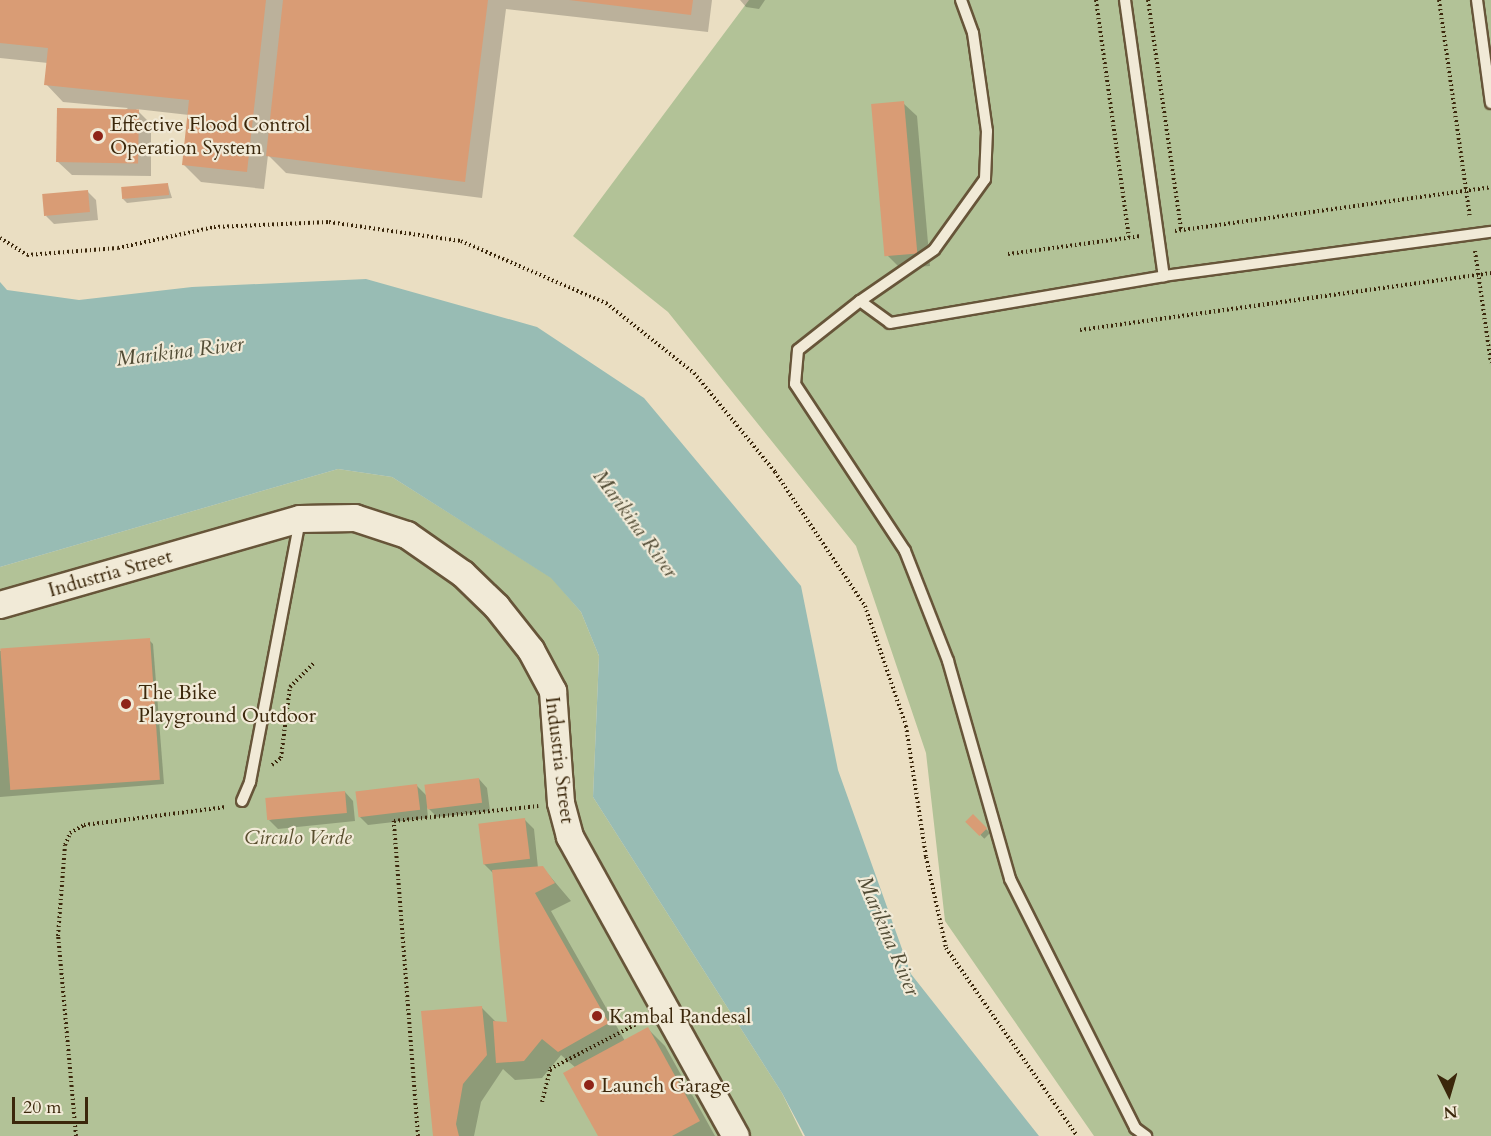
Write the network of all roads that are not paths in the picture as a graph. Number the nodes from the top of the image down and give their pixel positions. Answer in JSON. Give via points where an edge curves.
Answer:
{"nodes":[{"id":1,"x":961,"y":0,"type":"edge"},
{"id":2,"x":1125,"y":0,"type":"edge"},
{"id":3,"x":1476,"y":0,"type":"edge"},
{"id":4,"x":1491,"y":103,"type":"edge"},
{"id":5,"x":1491,"y":232,"type":"edge"},
{"id":6,"x":1164,"y":276,"type":"junction"},
{"id":7,"x":860,"y":301,"type":"junction"},
{"id":8,"x":300,"y":519,"type":"junction"},
{"id":9,"x":0,"y":605,"type":"edge"},
{"id":10,"x":242,"y":801,"type":"road end"},
{"id":11,"x":736,"y":1136,"type":"edge"},
{"id":12,"x":1146,"y":1136,"type":"edge"}],
"edges":[{"from":1,"to":7,"type":"lane","via":[[973,33],[987,131],[986,179],[934,250]]},
{"from":2,"to":6,"type":"lane"},
{"from":3,"to":4,"type":"lane"},
{"from":5,"to":6,"type":"lane"},
{"from":6,"to":7,"type":"lane","via":[[890,323]]},
{"from":7,"to":12,"type":"lane","via":[[798,350],[795,384],[905,551],[948,662],[1010,879],[1136,1128]]},
{"from":8,"to":9,"type":"street","name":"Industria Street"},
{"from":8,"to":10,"type":"lane","via":[[250,782]]},
{"from":8,"to":11,"type":"street","name":"Industria Street","via":[[355,518],[408,535],[463,574],[497,607],[531,650],[553,691],[561,803],[570,837]]}]}
